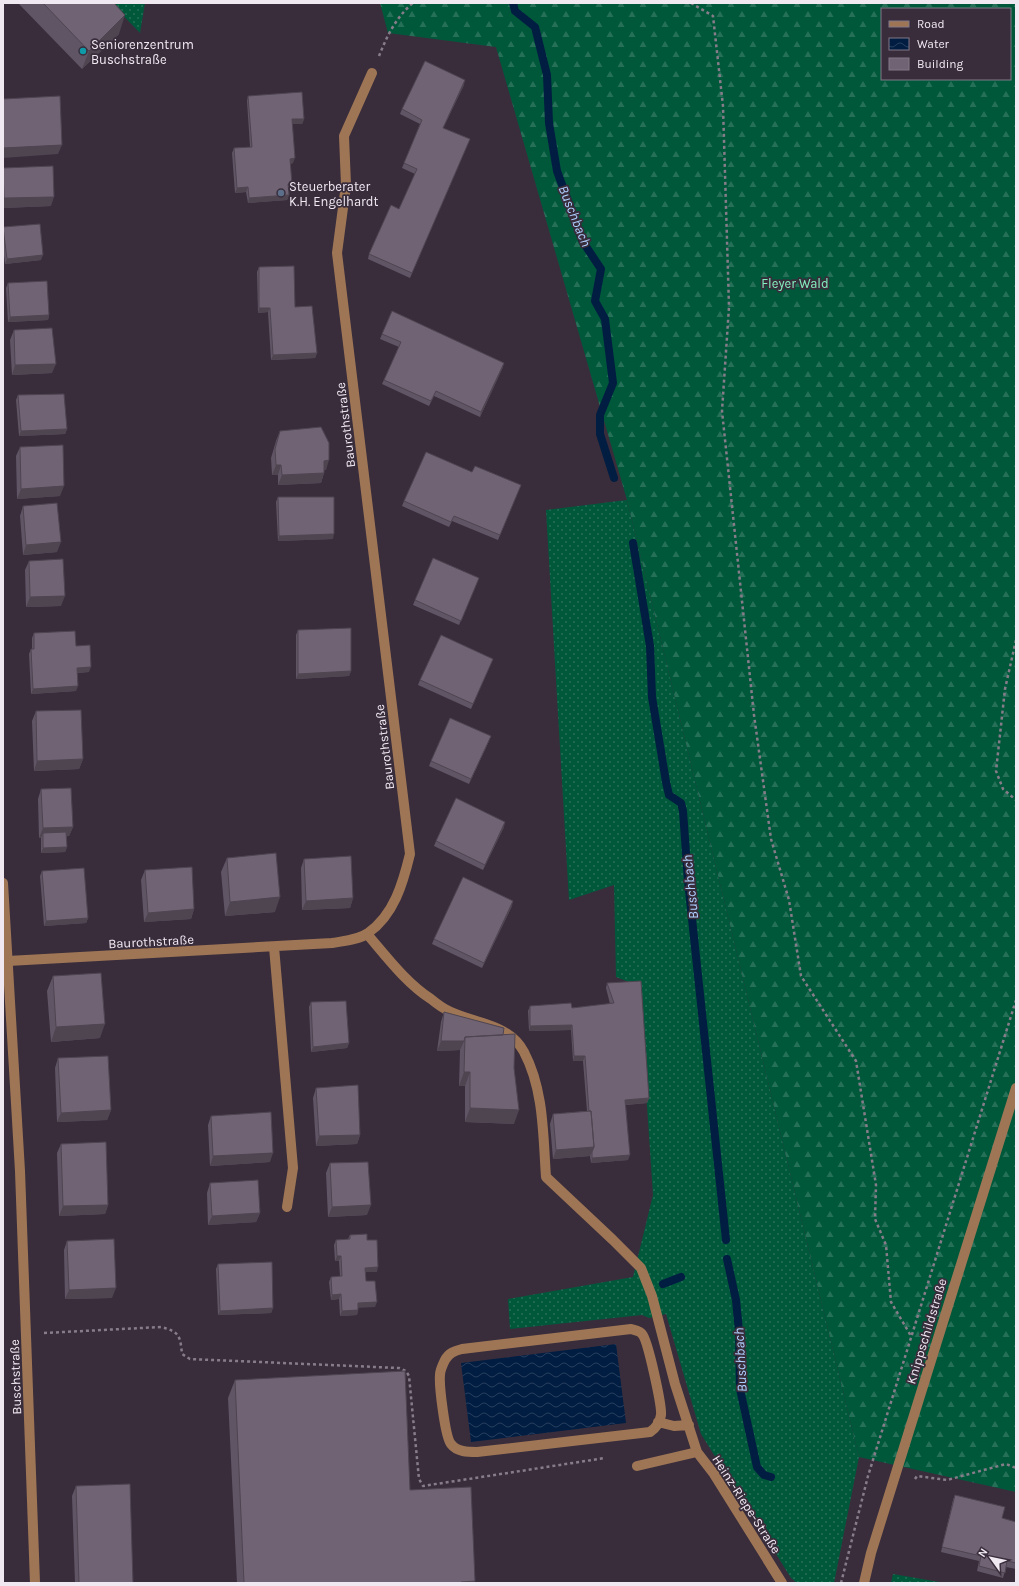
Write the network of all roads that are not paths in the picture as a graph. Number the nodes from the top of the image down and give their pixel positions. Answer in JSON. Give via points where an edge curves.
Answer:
{"nodes":[{"id":1,"x":372,"y":73,"type":"road end"},
{"id":2,"x":3,"y":883,"type":"edge"},
{"id":3,"x":367,"y":934,"type":"junction"},
{"id":4,"x":274,"y":947,"type":"junction"},
{"id":5,"x":8,"y":961,"type":"junction"},
{"id":6,"x":1016,"y":1088,"type":"edge"},
{"id":7,"x":287,"y":1207,"type":"dead end"},
{"id":8,"x":658,"y":1422,"type":"junction"},
{"id":9,"x":689,"y":1425,"type":"junction"},
{"id":10,"x":697,"y":1452,"type":"junction"},
{"id":11,"x":636,"y":1466,"type":"road end"},
{"id":12,"x":35,"y":1583,"type":"edge"},
{"id":13,"x":782,"y":1583,"type":"edge"},
{"id":14,"x":864,"y":1583,"type":"edge"}],
"edges":[{"from":1,"to":3,"type":"street","name":"Baurothstraße","via":[[344,136],[346,185],[337,253],[410,854],[405,877],[396,898],[384,918]]},
{"from":2,"to":5,"type":"street","name":"Buschstraße"},
{"from":3,"to":4,"type":"street","name":"Baurothstraße","via":[[332,943]]},
{"from":3,"to":9,"type":"street","via":[[396,968],[429,998],[451,1012],[508,1033],[523,1051],[535,1077],[539,1098],[546,1177],[641,1268],[652,1296],[675,1384]]},
{"from":4,"to":5,"type":"street","name":"Baurothstraße"},
{"from":4,"to":7,"type":"street","via":[[293,1168]]},
{"from":5,"to":12,"type":"street","name":"Buschstraße","via":[[20,1163]]},
{"from":6,"to":14,"type":"street","name":"Knippschildstraße","via":[[871,1553]]},
{"from":8,"to":8,"type":"street","via":[[661,1413],[646,1341],[642,1333],[631,1329],[462,1349],[451,1353],[444,1361],[440,1374],[450,1444],[466,1452],[638,1435],[655,1429]]},
{"from":8,"to":9,"type":"street","via":[[674,1426]]},
{"from":9,"to":10,"type":"street"},
{"from":10,"to":11,"type":"street","name":"Heinz-Riepe-Straße"},
{"from":10,"to":13,"type":"street","name":"Heinz-Riepe-Straße","via":[[714,1474]]}]}
